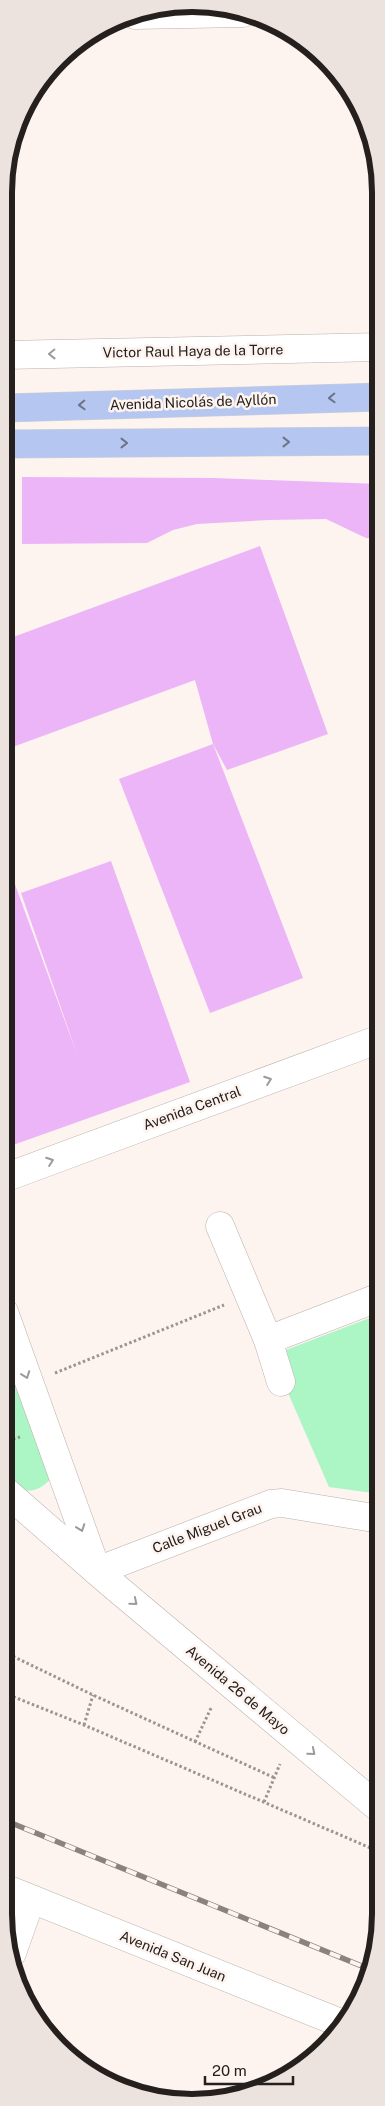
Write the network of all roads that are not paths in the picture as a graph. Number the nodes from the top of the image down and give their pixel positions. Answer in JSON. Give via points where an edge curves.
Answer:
{"nodes":[{"id":1,"x":208,"y":13,"type":"edge"},
{"id":2,"x":173,"y":14,"type":"edge"},
{"id":3,"x":372,"y":347,"type":"edge"},
{"id":4,"x":12,"y":355,"type":"edge"},
{"id":5,"x":372,"y":397,"type":"edge"},
{"id":6,"x":12,"y":408,"type":"edge"},
{"id":7,"x":372,"y":442,"type":"edge"},
{"id":8,"x":12,"y":444,"type":"edge"},
{"id":9,"x":372,"y":1042,"type":"edge"},
{"id":10,"x":12,"y":1175,"type":"edge"},
{"id":11,"x":220,"y":1226,"type":"dead end"},
{"id":12,"x":372,"y":1300,"type":"edge"},
{"id":13,"x":12,"y":1334,"type":"edge"},
{"id":14,"x":268,"y":1340,"type":"junction"},
{"id":15,"x":281,"y":1382,"type":"dead end"},
{"id":16,"x":12,"y":1497,"type":"edge"},
{"id":17,"x":372,"y":1517,"type":"edge"},
{"id":18,"x":97,"y":1571,"type":"junction"},
{"id":19,"x":372,"y":1802,"type":"edge"},
{"id":20,"x":12,"y":1892,"type":"edge"},
{"id":21,"x":31,"y":1900,"type":"junction"},
{"id":22,"x":15,"y":1944,"type":"edge"},
{"id":23,"x":336,"y":2021,"type":"edge"}],
"edges":[{"from":1,"to":2,"type":"street"},
{"from":3,"to":4,"type":"street","name":"Victor Raul Haya de la Torre","one_way":true},
{"from":5,"to":6,"type":"main road","name":"Avenida Nicolás de Ayllón","one_way":true},
{"from":8,"to":7,"type":"main road","one_way":true},
{"from":10,"to":9,"type":"street","name":"Avenida Central","one_way":true},
{"from":11,"to":14,"type":"street"},
{"from":12,"to":14,"type":"street"},
{"from":13,"to":18,"type":"street","one_way":true},
{"from":14,"to":15,"type":"street"},
{"from":16,"to":18,"type":"street","name":"Avenida 26 de Mayo"},
{"from":17,"to":18,"type":"street","name":"Calle Miguel Grau","via":[[271,1504]]},
{"from":18,"to":19,"type":"street","name":"Avenida 26 de Mayo","one_way":true},
{"from":20,"to":21,"type":"street","name":"Avenida San Juan"},
{"from":21,"to":22,"type":"street"},
{"from":21,"to":23,"type":"street","name":"Avenida San Juan"}]}
